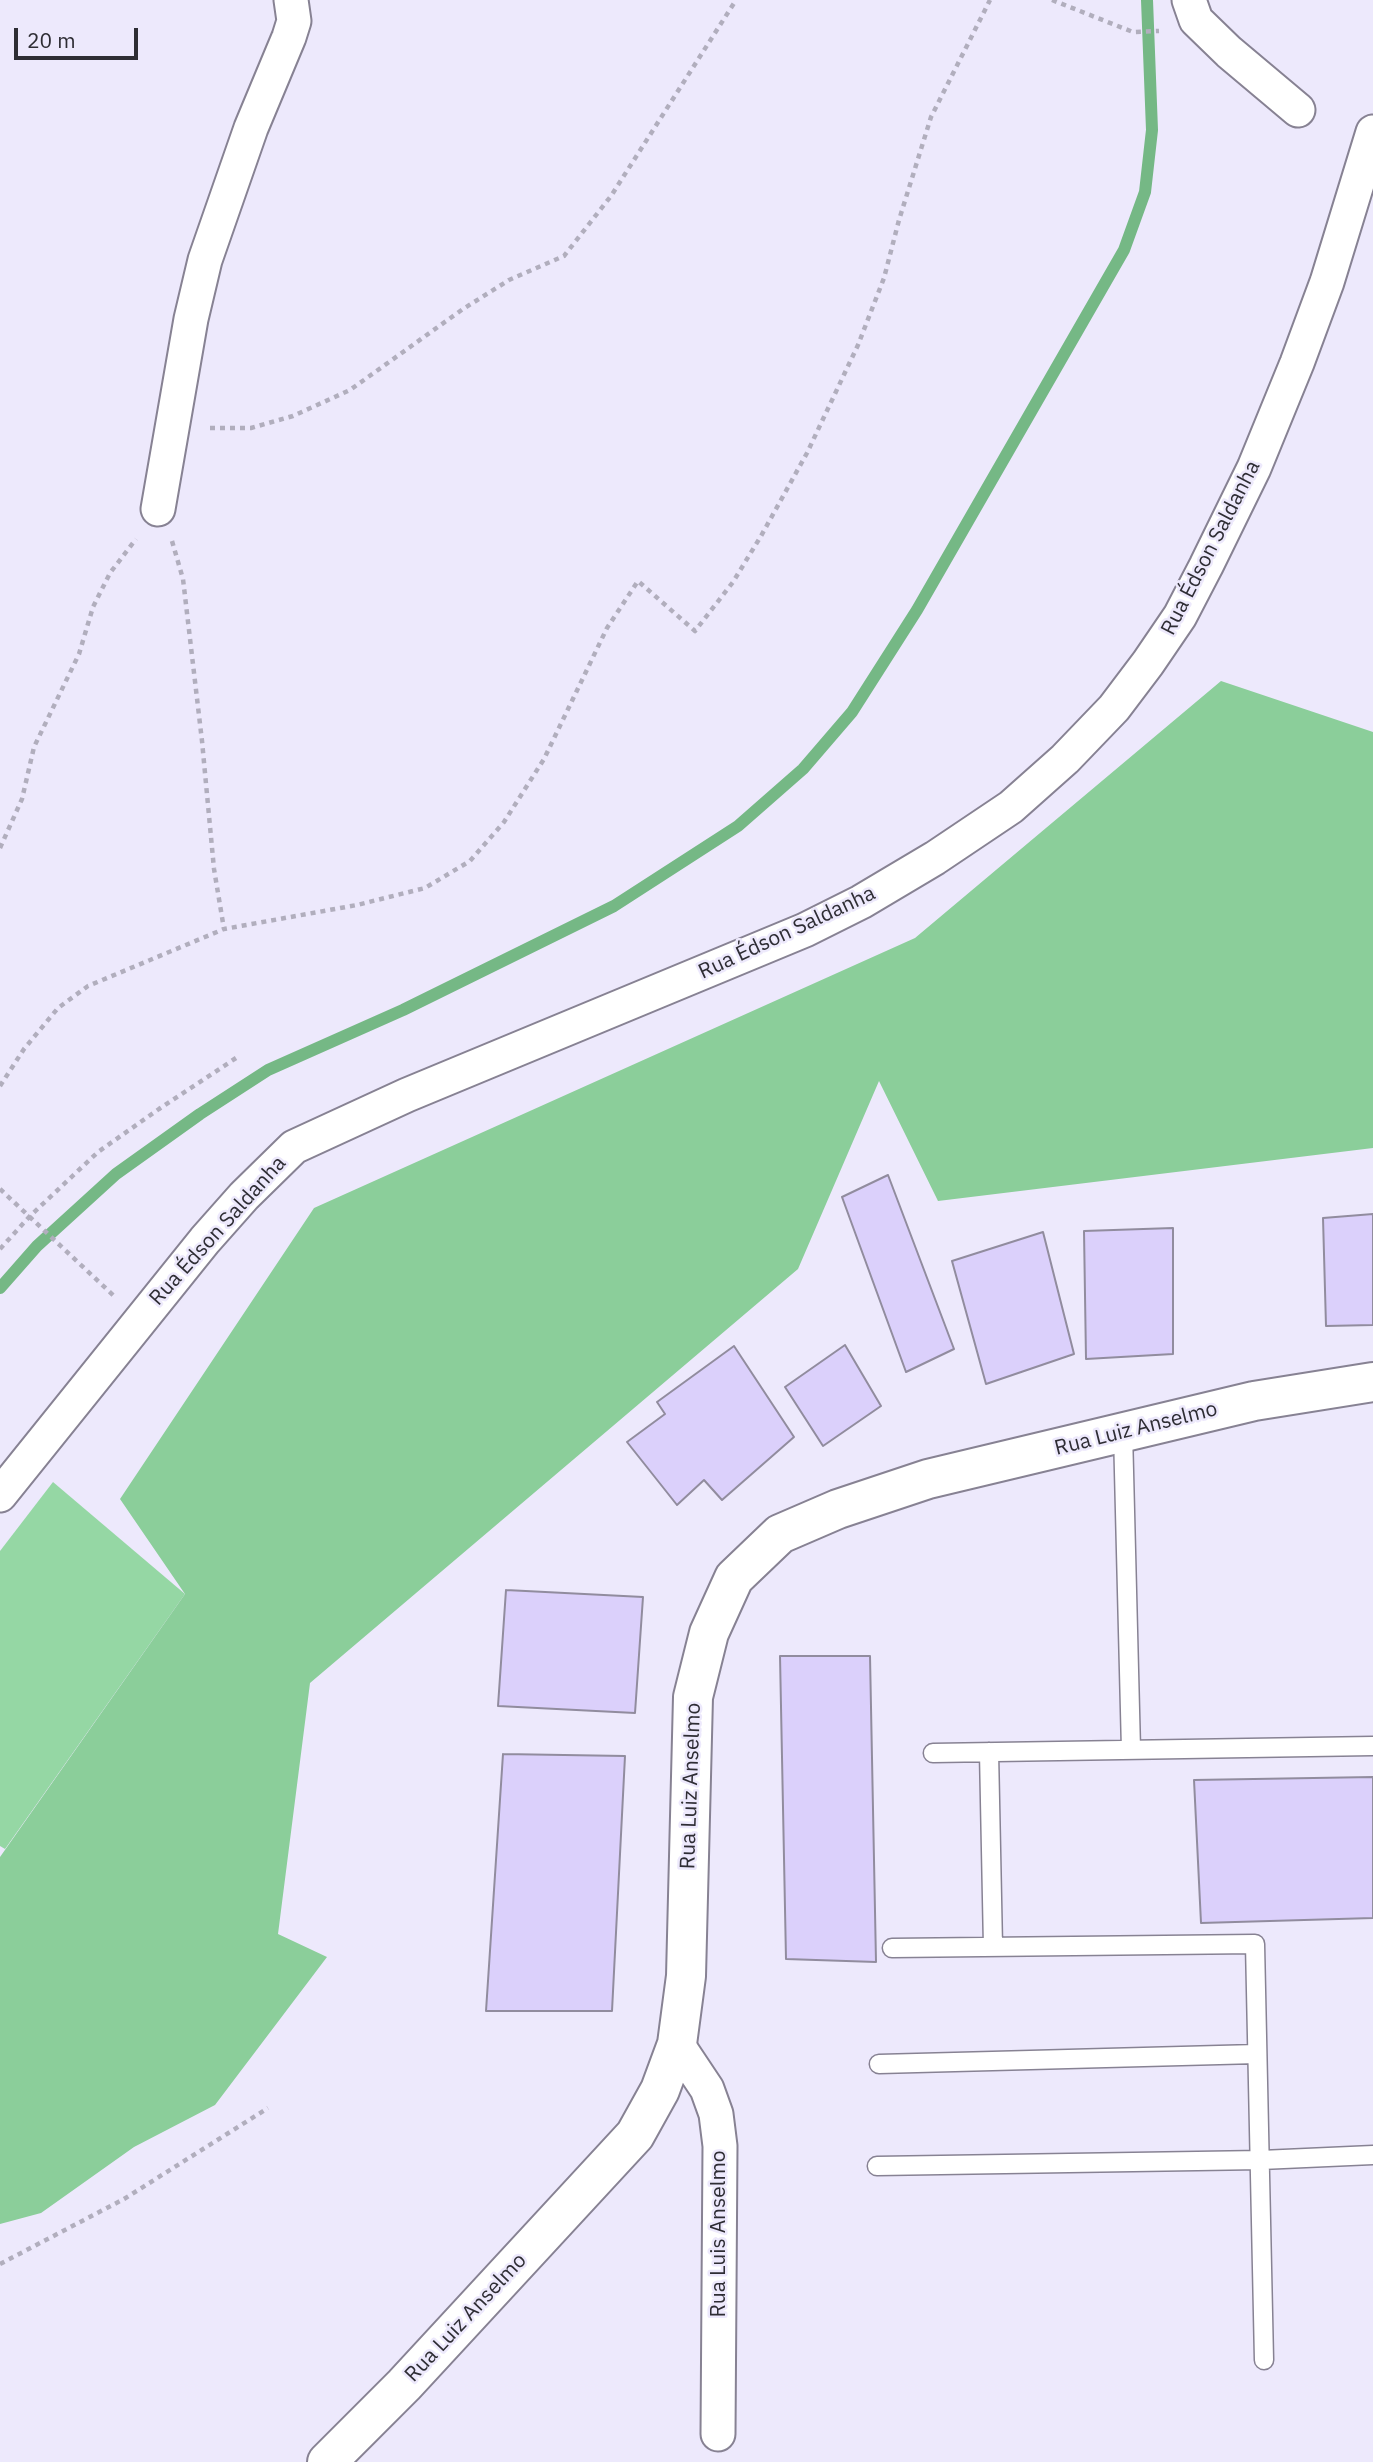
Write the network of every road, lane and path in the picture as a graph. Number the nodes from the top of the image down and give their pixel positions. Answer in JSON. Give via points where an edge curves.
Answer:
{"nodes":[{"id":1,"x":291,"y":0,"type":"edge"},
{"id":2,"x":736,"y":0,"type":"edge"},
{"id":3,"x":990,"y":0,"type":"edge"},
{"id":4,"x":1052,"y":0,"type":"edge"},
{"id":5,"x":1189,"y":0,"type":"edge"},
{"id":6,"x":1161,"y":31,"type":"dead end"},
{"id":7,"x":1298,"y":110,"type":"dead end"},
{"id":8,"x":1373,"y":132,"type":"edge"},
{"id":9,"x":1363,"y":209,"type":"edge"},
{"id":10,"x":171,"y":429,"type":"junction"},
{"id":11,"x":158,"y":509,"type":"junction"},
{"id":12,"x":0,"y":848,"type":"edge"},
{"id":13,"x":224,"y":929,"type":"junction"},
{"id":14,"x":236,"y":1058,"type":"dead end"},
{"id":15,"x":0,"y":1086,"type":"edge"},
{"id":16,"x":0,"y":1189,"type":"edge"},
{"id":17,"x":30,"y":1216,"type":"junction"},
{"id":18,"x":0,"y":1249,"type":"edge"},
{"id":19,"x":139,"y":1320,"type":"junction"},
{"id":20,"x":1373,"y":1382,"type":"edge"},
{"id":21,"x":1123,"y":1432,"type":"junction"},
{"id":22,"x":0,"y":1495,"type":"edge"},
{"id":23,"x":1373,"y":1746,"type":"edge"},
{"id":24,"x":1131,"y":1750,"type":"junction"},
{"id":25,"x":989,"y":1752,"type":"junction"},
{"id":26,"x":933,"y":1753,"type":"dead end"},
{"id":27,"x":993,"y":1947,"type":"junction"},
{"id":28,"x":892,"y":1948,"type":"dead end"},
{"id":29,"x":677,"y":2044,"type":"junction"},
{"id":30,"x":1257,"y":2054,"type":"junction"},
{"id":31,"x":878,"y":2064,"type":"dead end"},
{"id":32,"x":268,"y":2108,"type":"dead end"},
{"id":33,"x":1373,"y":2155,"type":"edge"},
{"id":34,"x":1261,"y":2160,"type":"junction"},
{"id":35,"x":877,"y":2165,"type":"dead end"},
{"id":36,"x":0,"y":2264,"type":"edge"},
{"id":37,"x":1264,"y":2360,"type":"dead end"},
{"id":38,"x":718,"y":2434,"type":"dead end"},
{"id":39,"x":327,"y":2462,"type":"edge"}],
"edges":[{"from":1,"to":10,"type":"street","via":[[289,37],[205,260]]},
{"from":2,"to":10,"type":"path","via":[[611,196],[564,256],[509,280],[350,390],[293,416],[251,428]]},
{"from":3,"to":13,"type":"path","via":[[931,117],[884,278],[858,345],[761,536],[695,631],[638,581],[607,628],[544,759],[504,822],[470,861],[425,888]]},
{"from":4,"to":6,"type":"path","via":[[1133,32]]},
{"from":5,"to":7,"type":"street","via":[[1196,20]]},
{"from":8,"to":9,"type":"street","name":"Rua Édson Saldanha"},
{"from":9,"to":19,"type":"street","name":"Rua Édson Saldanha","via":[[1327,282],[1254,468],[1180,616],[1114,708],[1065,760],[1011,807],[861,902],[294,1147],[244,1196]]},
{"from":10,"to":11,"type":"street"},
{"from":11,"to":12,"type":"path","via":[[110,573],[93,607],[79,654],[34,747],[22,799]]},
{"from":11,"to":13,"type":"path","via":[[176,548],[183,579]]},
{"from":13,"to":15,"type":"path","via":[[88,986],[58,1008]]},
{"from":14,"to":17,"type":"path","via":[[98,1152]]},
{"from":16,"to":17,"type":"path"},
{"from":17,"to":18,"type":"path"},
{"from":17,"to":19,"type":"path"},
{"from":19,"to":22,"type":"street","name":"Rua Édson Saldanha"},
{"from":20,"to":21,"type":"street","name":"Rua Luiz Anselmo","via":[[1254,1401]]},
{"from":21,"to":24,"type":"lane"},
{"from":21,"to":29,"type":"street","name":"Rua Luiz Anselmo","via":[[928,1479],[838,1508],[779,1534],[734,1578],[709,1633],[693,1697],[686,1976]]},
{"from":23,"to":24,"type":"lane"},
{"from":24,"to":25,"type":"lane"},
{"from":25,"to":26,"type":"lane"},
{"from":25,"to":27,"type":"lane"},
{"from":27,"to":28,"type":"lane"},
{"from":27,"to":30,"type":"lane","via":[[1255,1944]]},
{"from":29,"to":38,"type":"street","name":"Rua Luis Anselmo","via":[[708,2089],[720,2146]]},
{"from":29,"to":39,"type":"street","name":"Rua Luiz Anselmo","via":[[660,2090],[635,2135]]},
{"from":30,"to":31,"type":"lane"},
{"from":30,"to":34,"type":"lane"},
{"from":32,"to":36,"type":"path","via":[[124,2199]]},
{"from":33,"to":34,"type":"lane"},
{"from":34,"to":35,"type":"lane"},
{"from":34,"to":37,"type":"lane"}]}
